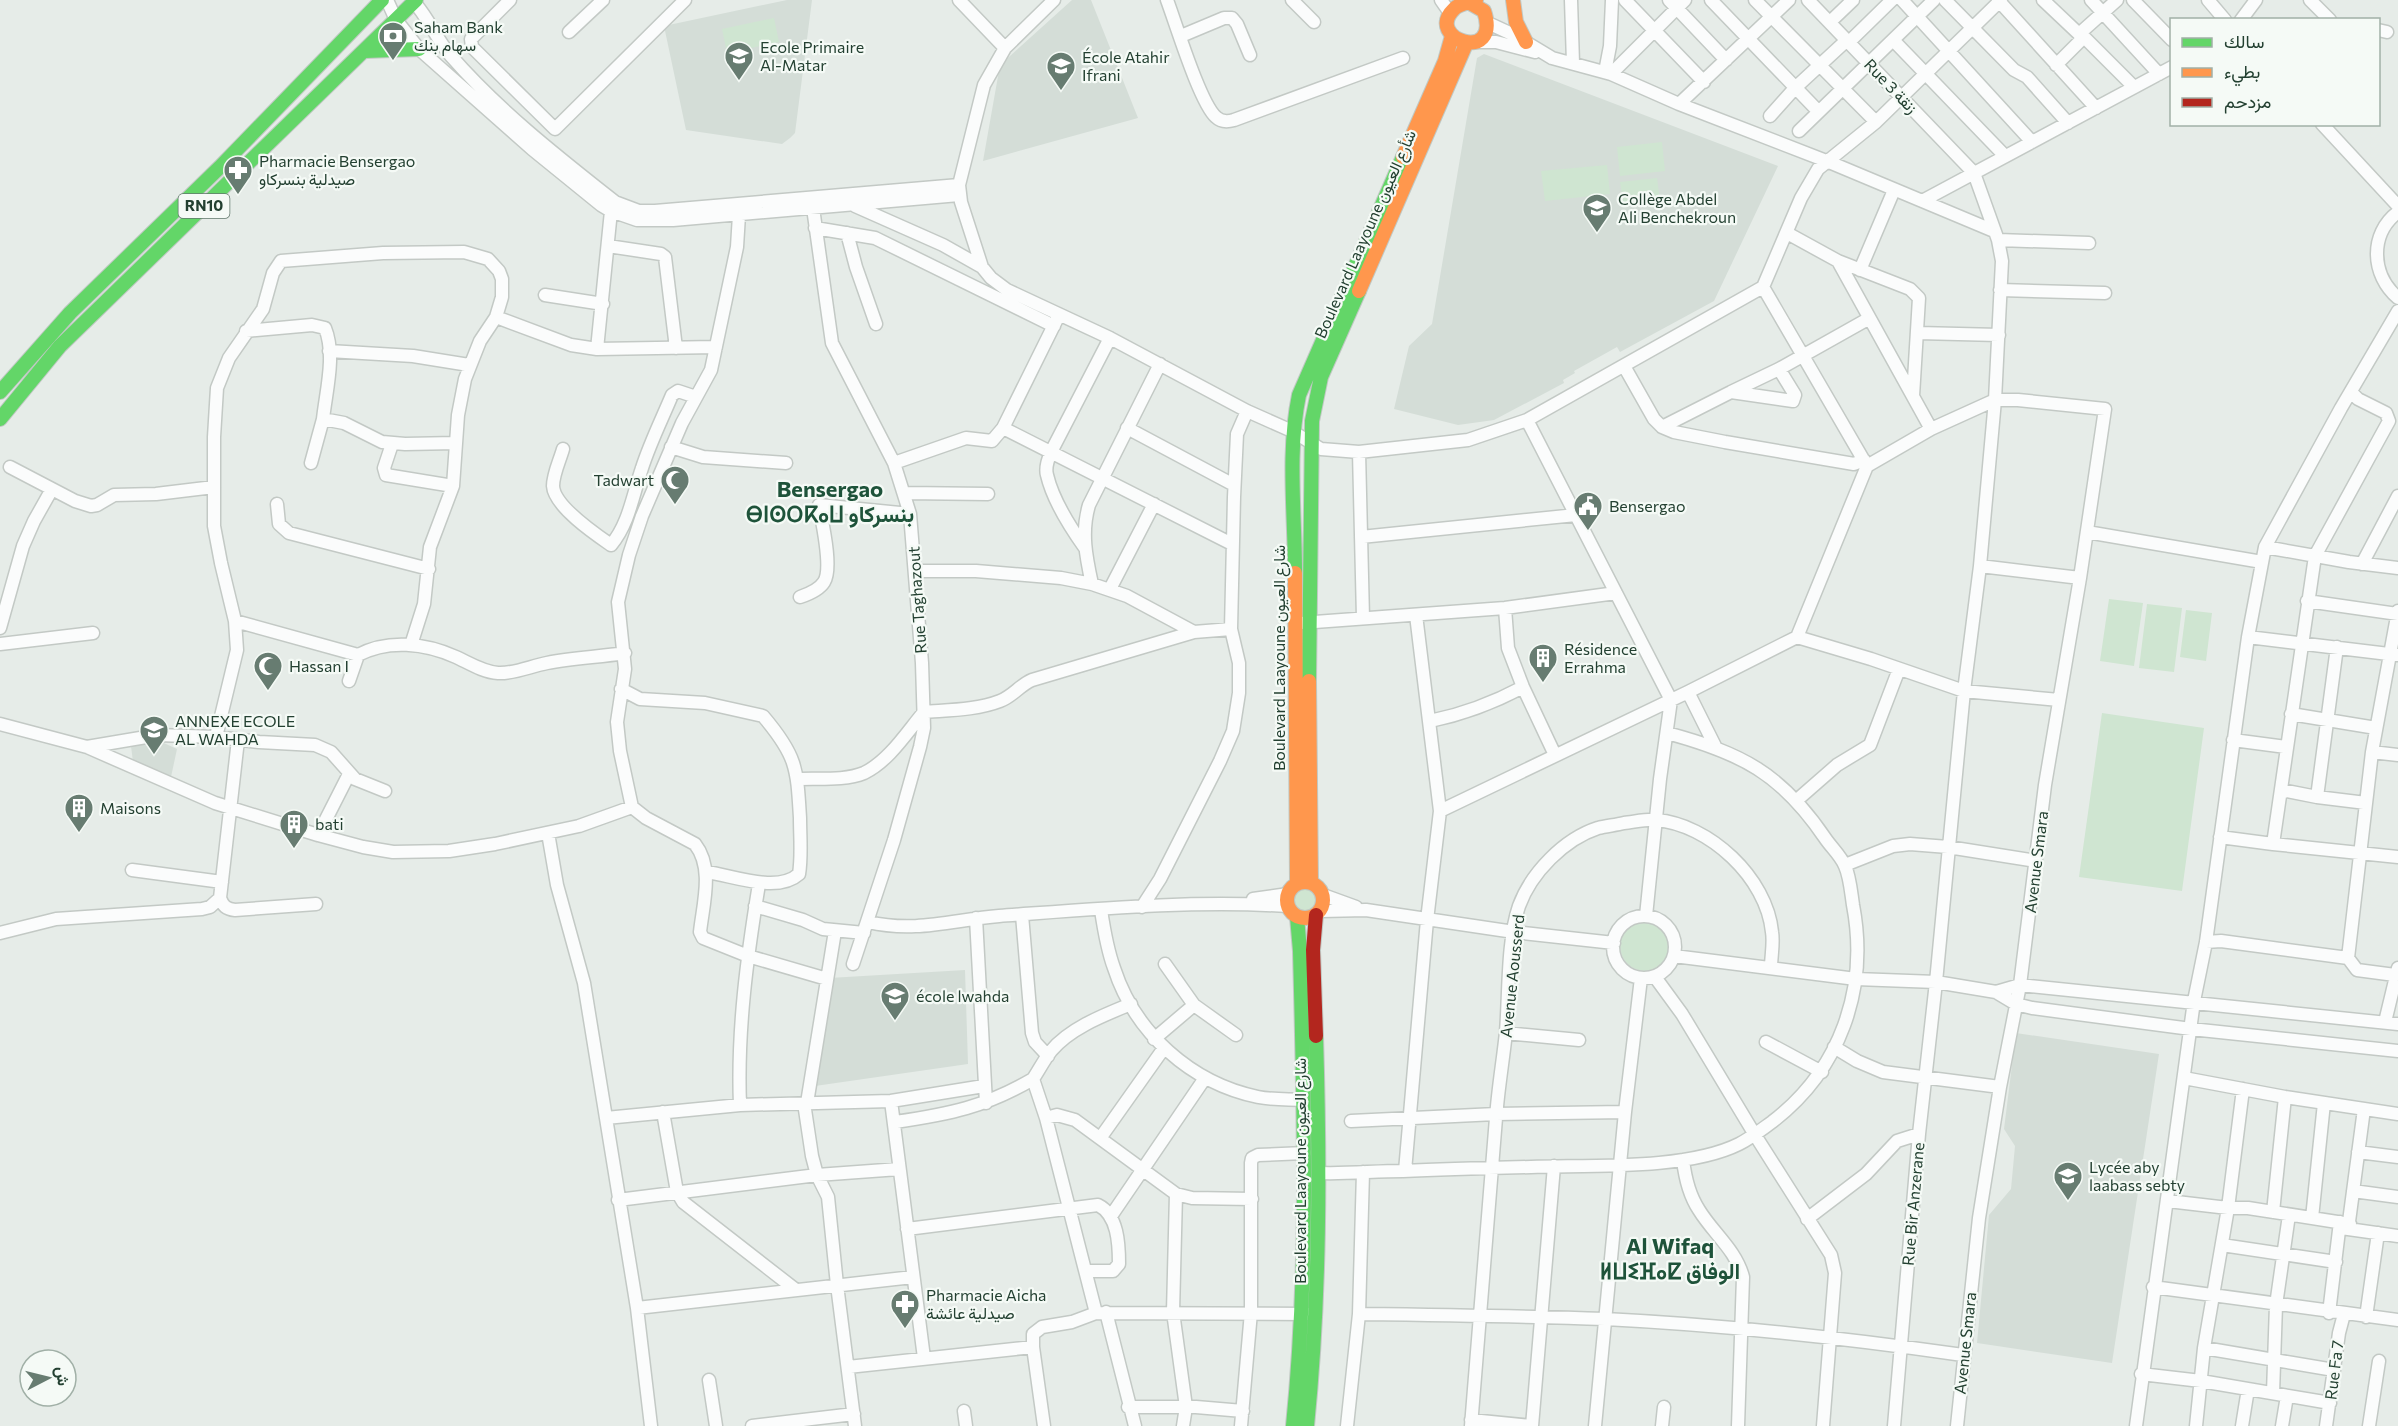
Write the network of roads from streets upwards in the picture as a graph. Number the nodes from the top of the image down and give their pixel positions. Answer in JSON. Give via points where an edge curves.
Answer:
{"nodes":[{"id":1,"x":382,"y":0,"type":"edge"},
{"id":2,"x":387,"y":0,"type":"edge"},
{"id":3,"x":510,"y":0,"type":"edge"},
{"id":4,"x":603,"y":0,"type":"edge"},
{"id":5,"x":959,"y":0,"type":"edge"},
{"id":6,"x":1054,"y":0,"type":"edge"},
{"id":7,"x":1167,"y":0,"type":"edge"},
{"id":8,"x":1292,"y":0,"type":"edge"},
{"id":9,"x":1441,"y":0,"type":"edge"},
{"id":10,"x":1495,"y":0,"type":"edge"},
{"id":11,"x":1514,"y":0,"type":"edge"},
{"id":12,"x":1571,"y":0,"type":"edge"},
{"id":13,"x":1612,"y":0,"type":"edge"},
{"id":14,"x":1711,"y":0,"type":"edge"},
{"id":15,"x":1755,"y":0,"type":"edge"},
{"id":16,"x":1789,"y":0,"type":"edge"},
{"id":17,"x":1808,"y":0,"type":"edge"},
{"id":18,"x":1853,"y":0,"type":"edge"},
{"id":19,"x":1893,"y":0,"type":"edge"},
{"id":20,"x":1902,"y":0,"type":"edge"},
{"id":21,"x":1934,"y":0,"type":"edge"},
{"id":22,"x":1945,"y":0,"type":"edge"},
{"id":23,"x":2000,"y":0,"type":"edge"},
{"id":24,"x":2043,"y":0,"type":"edge"},
{"id":25,"x":2091,"y":0,"type":"edge"},
{"id":26,"x":2117,"y":0,"type":"edge"},
{"id":27,"x":2133,"y":0,"type":"edge"},
{"id":28,"x":2208,"y":0,"type":"edge"},
{"id":29,"x":2256,"y":0,"type":"edge"},
{"id":30,"x":2310,"y":0,"type":"edge"},
{"id":31,"x":414,"y":1,"type":"edge"},
{"id":32,"x":1467,"y":1,"type":"edge"},
{"id":33,"x":677,"y":2,"type":"edge"},
{"id":34,"x":1632,"y":2,"type":"edge"},
{"id":35,"x":1677,"y":2,"type":"edge"},
{"id":36,"x":1450,"y":13,"type":"junction"},
{"id":37,"x":2103,"y":13,"type":"junction"},
{"id":38,"x":1918,"y":16,"type":"junction"},
{"id":39,"x":1772,"y":17,"type":"junction"},
{"id":40,"x":2223,"y":18,"type":"edge"},
{"id":41,"x":2242,"y":18,"type":"edge"},
{"id":42,"x":2328,"y":18,"type":"edge"},
{"id":43,"x":1487,"y":19,"type":"junction"},
{"id":44,"x":396,"y":20,"type":"junction"},
{"id":45,"x":1314,"y":22,"type":"dead end"},
{"id":46,"x":1830,"y":22,"type":"junction"},
{"id":47,"x":1971,"y":28,"type":"junction"},
{"id":48,"x":1654,"y":31,"type":"junction"},
{"id":49,"x":569,"y":32,"type":"dead end"},
{"id":50,"x":1180,"y":36,"type":"junction"},
{"id":51,"x":1452,"y":36,"type":"junction"},
{"id":52,"x":2081,"y":36,"type":"junction"},
{"id":53,"x":2170,"y":38,"type":"edge"},
{"id":54,"x":1748,"y":39,"type":"junction"},
{"id":55,"x":1848,"y":41,"type":"junction"},
{"id":56,"x":1894,"y":41,"type":"junction"},
{"id":57,"x":1526,"y":42,"type":"junction"},
{"id":58,"x":1471,"y":43,"type":"junction"},
{"id":59,"x":1005,"y":48,"type":"junction"},
{"id":60,"x":419,"y":49,"type":"junction"},
{"id":61,"x":1949,"y":50,"type":"junction"},
{"id":62,"x":365,"y":51,"type":"junction"},
{"id":63,"x":1542,"y":53,"type":"junction"},
{"id":64,"x":1250,"y":55,"type":"dead end"},
{"id":65,"x":1403,"y":58,"type":"dead end"},
{"id":66,"x":1726,"y":60,"type":"junction"},
{"id":67,"x":1573,"y":63,"type":"junction"},
{"id":68,"x":1869,"y":63,"type":"junction"},
{"id":69,"x":2056,"y":65,"type":"junction"},
{"id":70,"x":1820,"y":66,"type":"junction"},
{"id":71,"x":2170,"y":68,"type":"edge"},
{"id":72,"x":1608,"y":73,"type":"junction"},
{"id":73,"x":1926,"y":73,"type":"junction"},
{"id":74,"x":2158,"y":74,"type":"junction"},
{"id":75,"x":1704,"y":81,"type":"junction"},
{"id":76,"x":2134,"y":87,"type":"junction"},
{"id":77,"x":1796,"y":88,"type":"junction"},
{"id":78,"x":1842,"y":88,"type":"junction"},
{"id":79,"x":1902,"y":97,"type":"junction"},
{"id":80,"x":1679,"y":104,"type":"junction"},
{"id":81,"x":2096,"y":108,"type":"junction"},
{"id":82,"x":1818,"y":111,"type":"junction"},
{"id":83,"x":1770,"y":116,"type":"dead end"},
{"id":84,"x":1876,"y":122,"type":"junction"},
{"id":85,"x":2067,"y":123,"type":"junction"},
{"id":86,"x":2324,"y":126,"type":"edge"},
{"id":87,"x":555,"y":129,"type":"junction"},
{"id":88,"x":1799,"y":131,"type":"dead end"},
{"id":89,"x":2032,"y":142,"type":"junction"},
{"id":90,"x":542,"y":143,"type":"junction"},
{"id":91,"x":2005,"y":156,"type":"junction"},
{"id":92,"x":1829,"y":162,"type":"junction"},
{"id":93,"x":1974,"y":173,"type":"junction"},
{"id":94,"x":959,"y":190,"type":"junction"},
{"id":95,"x":1894,"y":190,"type":"junction"},
{"id":96,"x":1922,"y":201,"type":"junction"},
{"id":97,"x":851,"y":205,"type":"junction"},
{"id":98,"x":2398,"y":206,"type":"edge"},
{"id":99,"x":813,"y":208,"type":"junction"},
{"id":100,"x":611,"y":211,"type":"junction"},
{"id":101,"x":2398,"y":212,"type":"edge"},
{"id":102,"x":739,"y":214,"type":"junction"},
{"id":103,"x":815,"y":228,"type":"junction"},
{"id":104,"x":847,"y":233,"type":"junction"},
{"id":105,"x":1787,"y":233,"type":"junction"},
{"id":106,"x":1996,"y":235,"type":"junction"},
{"id":107,"x":2089,"y":243,"type":"dead end"},
{"id":108,"x":608,"y":246,"type":"junction"},
{"id":109,"x":1838,"y":261,"type":"junction"},
{"id":110,"x":982,"y":267,"type":"junction"},
{"id":111,"x":1860,"y":270,"type":"junction"},
{"id":112,"x":1763,"y":287,"type":"junction"},
{"id":113,"x":2000,"y":290,"type":"junction"},
{"id":114,"x":2105,"y":293,"type":"dead end"},
{"id":115,"x":545,"y":295,"type":"dead end"},
{"id":116,"x":2398,"y":298,"type":"edge"},
{"id":117,"x":603,"y":304,"type":"junction"},
{"id":118,"x":2398,"y":311,"type":"edge"},
{"id":119,"x":496,"y":317,"type":"junction"},
{"id":120,"x":1868,"y":318,"type":"junction"},
{"id":121,"x":1057,"y":320,"type":"junction"},
{"id":122,"x":876,"y":324,"type":"dead end"},
{"id":123,"x":246,"y":332,"type":"junction"},
{"id":124,"x":1918,"y":333,"type":"junction"},
{"id":125,"x":1999,"y":335,"type":"junction"},
{"id":126,"x":1110,"y":338,"type":"junction"},
{"id":127,"x":716,"y":347,"type":"junction"},
{"id":128,"x":676,"y":348,"type":"junction"},
{"id":129,"x":597,"y":349,"type":"junction"},
{"id":130,"x":329,"y":351,"type":"junction"},
{"id":131,"x":1802,"y":355,"type":"junction"},
{"id":132,"x":1160,"y":364,"type":"junction"},
{"id":133,"x":469,"y":365,"type":"junction"},
{"id":134,"x":1624,"y":366,"type":"junction"},
{"id":135,"x":1779,"y":369,"type":"junction"},
{"id":136,"x":0,"y":392,"type":"edge"},
{"id":137,"x":1731,"y":392,"type":"junction"},
{"id":138,"x":2350,"y":392,"type":"junction"},
{"id":139,"x":1913,"y":396,"type":"junction"},
{"id":140,"x":696,"y":397,"type":"junction"},
{"id":141,"x":1995,"y":400,"type":"junction"},
{"id":142,"x":1248,"y":411,"type":"junction"},
{"id":143,"x":0,"y":419,"type":"edge"},
{"id":144,"x":322,"y":419,"type":"junction"},
{"id":145,"x":1527,"y":420,"type":"junction"},
{"id":146,"x":1662,"y":427,"type":"junction"},
{"id":147,"x":1003,"y":428,"type":"junction"},
{"id":148,"x":1127,"y":428,"type":"junction"},
{"id":149,"x":1931,"y":429,"type":"junction"},
{"id":150,"x":1292,"y":432,"type":"junction"},
{"id":151,"x":456,"y":442,"type":"junction"},
{"id":152,"x":1311,"y":443,"type":"junction"},
{"id":153,"x":393,"y":444,"type":"junction"},
{"id":154,"x":671,"y":447,"type":"junction"},
{"id":155,"x":563,"y":449,"type":"dead end"},
{"id":156,"x":1051,"y":452,"type":"junction"},
{"id":157,"x":1359,"y":452,"type":"junction"},
{"id":158,"x":311,"y":463,"type":"dead end"},
{"id":159,"x":786,"y":463,"type":"dead end"},
{"id":160,"x":894,"y":463,"type":"junction"},
{"id":161,"x":1866,"y":463,"type":"junction"},
{"id":162,"x":10,"y":467,"type":"dead end"},
{"id":163,"x":1101,"y":478,"type":"junction"},
{"id":164,"x":1234,"y":485,"type":"junction"},
{"id":165,"x":453,"y":486,"type":"junction"},
{"id":166,"x":214,"y":487,"type":"junction"},
{"id":167,"x":52,"y":489,"type":"junction"},
{"id":168,"x":905,"y":493,"type":"junction"},
{"id":169,"x":988,"y":494,"type":"dead end"},
{"id":170,"x":2398,"y":496,"type":"edge"},
{"id":171,"x":277,"y":504,"type":"dead end"},
{"id":172,"x":1154,"y":504,"type":"junction"},
{"id":173,"x":910,"y":514,"type":"junction"},
{"id":174,"x":1576,"y":515,"type":"junction"},
{"id":175,"x":2087,"y":532,"type":"junction"},
{"id":176,"x":1361,"y":537,"type":"junction"},
{"id":177,"x":1232,"y":543,"type":"junction"},
{"id":178,"x":611,"y":545,"type":"junction"},
{"id":179,"x":2265,"y":547,"type":"junction"},
{"id":180,"x":1084,"y":548,"type":"junction"},
{"id":181,"x":629,"y":555,"type":"junction"},
{"id":182,"x":2315,"y":556,"type":"junction"},
{"id":183,"x":2262,"y":562,"type":"junction"},
{"id":184,"x":2362,"y":564,"type":"junction"},
{"id":185,"x":1980,"y":566,"type":"junction"},
{"id":186,"x":2398,"y":568,"type":"edge"},
{"id":187,"x":429,"y":569,"type":"junction"},
{"id":188,"x":916,"y":571,"type":"junction"},
{"id":189,"x":2080,"y":578,"type":"junction"},
{"id":190,"x":1092,"y":584,"type":"junction"},
{"id":191,"x":1110,"y":589,"type":"junction"},
{"id":192,"x":1616,"y":593,"type":"junction"},
{"id":193,"x":800,"y":597,"type":"dead end"},
{"id":194,"x":2307,"y":601,"type":"junction"},
{"id":195,"x":1505,"y":608,"type":"junction"},
{"id":196,"x":2398,"y":613,"type":"edge"},
{"id":197,"x":1416,"y":615,"type":"junction"},
{"id":198,"x":1363,"y":618,"type":"junction"},
{"id":199,"x":235,"y":621,"type":"junction"},
{"id":200,"x":1302,"y":623,"type":"junction"},
{"id":201,"x":0,"y":628,"type":"edge"},
{"id":202,"x":1231,"y":629,"type":"junction"},
{"id":203,"x":1194,"y":632,"type":"junction"},
{"id":204,"x":93,"y":633,"type":"dead end"},
{"id":205,"x":2248,"y":637,"type":"junction"},
{"id":206,"x":1797,"y":638,"type":"junction"},
{"id":207,"x":0,"y":644,"type":"edge"},
{"id":208,"x":411,"y":645,"type":"junction"},
{"id":209,"x":2301,"y":645,"type":"junction"},
{"id":210,"x":2337,"y":647,"type":"junction"},
{"id":211,"x":625,"y":653,"type":"junction"},
{"id":212,"x":358,"y":655,"type":"junction"},
{"id":213,"x":2395,"y":655,"type":"edge"},
{"id":214,"x":1899,"y":669,"type":"junction"},
{"id":215,"x":349,"y":681,"type":"dead end"},
{"id":216,"x":1523,"y":687,"type":"junction"},
{"id":217,"x":621,"y":690,"type":"junction"},
{"id":218,"x":1964,"y":691,"type":"junction"},
{"id":219,"x":1688,"y":692,"type":"junction"},
{"id":220,"x":1671,"y":700,"type":"junction"},
{"id":221,"x":2059,"y":700,"type":"junction"},
{"id":222,"x":924,"y":712,"type":"junction"},
{"id":223,"x":2291,"y":714,"type":"junction"},
{"id":224,"x":1430,"y":721,"type":"junction"},
{"id":225,"x":2328,"y":721,"type":"junction"},
{"id":226,"x":0,"y":724,"type":"edge"},
{"id":227,"x":2376,"y":728,"type":"junction"},
{"id":228,"x":1667,"y":732,"type":"junction"},
{"id":229,"x":216,"y":737,"type":"junction"},
{"id":230,"x":237,"y":740,"type":"junction"},
{"id":231,"x":2233,"y":740,"type":"junction"},
{"id":232,"x":1715,"y":746,"type":"junction"},
{"id":233,"x":87,"y":747,"type":"junction"},
{"id":234,"x":2286,"y":747,"type":"junction"},
{"id":235,"x":2372,"y":752,"type":"junction"},
{"id":236,"x":1555,"y":754,"type":"junction"},
{"id":237,"x":2398,"y":755,"type":"edge"},
{"id":238,"x":349,"y":774,"type":"junction"},
{"id":239,"x":798,"y":778,"type":"junction"},
{"id":240,"x":385,"y":790,"type":"dead end"},
{"id":241,"x":2281,"y":790,"type":"junction"},
{"id":242,"x":2317,"y":797,"type":"junction"},
{"id":243,"x":1797,"y":800,"type":"junction"},
{"id":244,"x":2366,"y":802,"type":"junction"},
{"id":245,"x":230,"y":807,"type":"junction"},
{"id":246,"x":632,"y":807,"type":"junction"},
{"id":247,"x":1440,"y":811,"type":"junction"},
{"id":248,"x":1655,"y":819,"type":"junction"},
{"id":249,"x":548,"y":833,"type":"junction"},
{"id":250,"x":318,"y":835,"type":"junction"},
{"id":251,"x":2220,"y":837,"type":"junction"},
{"id":252,"x":2273,"y":844,"type":"junction"},
{"id":253,"x":1948,"y":847,"type":"junction"},
{"id":254,"x":2360,"y":853,"type":"junction"},
{"id":255,"x":2398,"y":857,"type":"edge"},
{"id":256,"x":2036,"y":861,"type":"junction"},
{"id":257,"x":1845,"y":865,"type":"junction"},
{"id":258,"x":132,"y":870,"type":"dead end"},
{"id":259,"x":706,"y":872,"type":"junction"},
{"id":260,"x":222,"y":882,"type":"junction"},
{"id":261,"x":759,"y":884,"type":"junction"},
{"id":262,"x":1323,"y":895,"type":"junction"},
{"id":263,"x":1296,"y":897,"type":"junction"},
{"id":264,"x":220,"y":898,"type":"junction"},
{"id":265,"x":316,"y":904,"type":"dead end"},
{"id":266,"x":755,"y":906,"type":"junction"},
{"id":267,"x":1142,"y":907,"type":"junction"},
{"id":268,"x":1101,"y":910,"type":"junction"},
{"id":269,"x":1366,"y":910,"type":"junction"},
{"id":270,"x":1318,"y":913,"type":"junction"},
{"id":271,"x":1022,"y":915,"type":"junction"},
{"id":272,"x":1646,"y":916,"type":"junction"},
{"id":273,"x":976,"y":918,"type":"junction"},
{"id":274,"x":1427,"y":920,"type":"junction"},
{"id":275,"x":866,"y":928,"type":"junction"},
{"id":276,"x":835,"y":931,"type":"junction"},
{"id":277,"x":1514,"y":932,"type":"junction"},
{"id":278,"x":0,"y":933,"type":"edge"},
{"id":279,"x":2206,"y":942,"type":"junction"},
{"id":280,"x":1614,"y":943,"type":"junction"},
{"id":281,"x":1674,"y":956,"type":"junction"},
{"id":282,"x":748,"y":957,"type":"junction"},
{"id":283,"x":2348,"y":958,"type":"junction"},
{"id":284,"x":853,"y":964,"type":"dead end"},
{"id":285,"x":1165,"y":964,"type":"dead end"},
{"id":286,"x":1771,"y":968,"type":"junction"},
{"id":287,"x":2397,"y":971,"type":"edge"},
{"id":288,"x":1655,"y":977,"type":"junction"},
{"id":289,"x":1641,"y":978,"type":"junction"},
{"id":290,"x":1856,"y":979,"type":"junction"},
{"id":291,"x":827,"y":980,"type":"junction"},
{"id":292,"x":1936,"y":982,"type":"junction"},
{"id":293,"x":2020,"y":985,"type":"junction"},
{"id":294,"x":1996,"y":992,"type":"junction"},
{"id":295,"x":2194,"y":1001,"type":"junction"},
{"id":296,"x":1131,"y":1004,"type":"junction"},
{"id":297,"x":2016,"y":1004,"type":"junction"},
{"id":298,"x":1194,"y":1005,"type":"junction"},
{"id":299,"x":2385,"y":1022,"type":"junction"},
{"id":300,"x":2398,"y":1024,"type":"edge"},
{"id":301,"x":2191,"y":1029,"type":"junction"},
{"id":302,"x":1506,"y":1033,"type":"junction"},
{"id":303,"x":1236,"y":1035,"type":"dead end"},
{"id":304,"x":1154,"y":1039,"type":"junction"},
{"id":305,"x":1579,"y":1040,"type":"dead end"},
{"id":306,"x":1766,"y":1042,"type":"dead end"},
{"id":307,"x":1834,"y":1047,"type":"junction"},
{"id":308,"x":1164,"y":1048,"type":"junction"},
{"id":309,"x":2398,"y":1051,"type":"edge"},
{"id":310,"x":1048,"y":1056,"type":"junction"},
{"id":311,"x":1822,"y":1072,"type":"junction"},
{"id":312,"x":1205,"y":1078,"type":"junction"},
{"id":313,"x":2184,"y":1078,"type":"junction"},
{"id":314,"x":1033,"y":1079,"type":"junction"},
{"id":315,"x":1925,"y":1079,"type":"junction"},
{"id":316,"x":984,"y":1086,"type":"junction"},
{"id":317,"x":2000,"y":1087,"type":"junction"},
{"id":318,"x":2243,"y":1089,"type":"junction"},
{"id":319,"x":2285,"y":1097,"type":"junction"},
{"id":320,"x":1304,"y":1100,"type":"junction"},
{"id":321,"x":891,"y":1101,"type":"junction"},
{"id":322,"x":806,"y":1102,"type":"junction"},
{"id":323,"x":986,"y":1103,"type":"junction"},
{"id":324,"x":2324,"y":1103,"type":"junction"},
{"id":325,"x":740,"y":1105,"type":"junction"},
{"id":326,"x":2364,"y":1109,"type":"junction"},
{"id":327,"x":663,"y":1112,"type":"junction"},
{"id":328,"x":1625,"y":1112,"type":"junction"},
{"id":329,"x":1496,"y":1114,"type":"junction"},
{"id":330,"x":2398,"y":1114,"type":"edge"},
{"id":331,"x":606,"y":1118,"type":"junction"},
{"id":332,"x":1046,"y":1118,"type":"junction"},
{"id":333,"x":1408,"y":1118,"type":"junction"},
{"id":334,"x":1351,"y":1121,"type":"dead end"},
{"id":335,"x":895,"y":1122,"type":"junction"},
{"id":336,"x":1918,"y":1134,"type":"junction"},
{"id":337,"x":1755,"y":1135,"type":"junction"},
{"id":338,"x":1101,"y":1137,"type":"junction"},
{"id":339,"x":2358,"y":1152,"type":"junction"},
{"id":340,"x":1305,"y":1153,"type":"junction"},
{"id":341,"x":2398,"y":1157,"type":"edge"},
{"id":342,"x":1683,"y":1160,"type":"junction"},
{"id":343,"x":1621,"y":1164,"type":"junction"},
{"id":344,"x":1554,"y":1166,"type":"junction"},
{"id":345,"x":1491,"y":1168,"type":"junction"},
{"id":346,"x":899,"y":1169,"type":"junction"},
{"id":347,"x":1143,"y":1169,"type":"junction"},
{"id":348,"x":1405,"y":1170,"type":"junction"},
{"id":349,"x":1363,"y":1172,"type":"junction"},
{"id":350,"x":1320,"y":1173,"type":"junction"},
{"id":351,"x":817,"y":1174,"type":"junction"},
{"id":352,"x":2353,"y":1191,"type":"junction"},
{"id":353,"x":677,"y":1192,"type":"junction"},
{"id":354,"x":1176,"y":1194,"type":"junction"},
{"id":355,"x":2398,"y":1197,"type":"edge"},
{"id":356,"x":1252,"y":1198,"type":"junction"},
{"id":357,"x":618,"y":1200,"type":"junction"},
{"id":358,"x":2168,"y":1201,"type":"junction"},
{"id":359,"x":1069,"y":1208,"type":"junction"},
{"id":360,"x":2228,"y":1208,"type":"junction"},
{"id":361,"x":2273,"y":1212,"type":"junction"},
{"id":362,"x":2289,"y":1215,"type":"junction"},
{"id":363,"x":1111,"y":1216,"type":"junction"},
{"id":364,"x":2312,"y":1218,"type":"junction"},
{"id":365,"x":1807,"y":1219,"type":"junction"},
{"id":366,"x":2345,"y":1226,"type":"junction"},
{"id":367,"x":907,"y":1229,"type":"junction"},
{"id":368,"x":2378,"y":1233,"type":"junction"},
{"id":369,"x":2398,"y":1236,"type":"edge"},
{"id":370,"x":2222,"y":1245,"type":"junction"},
{"id":371,"x":2284,"y":1253,"type":"junction"},
{"id":372,"x":2336,"y":1262,"type":"junction"},
{"id":373,"x":1086,"y":1271,"type":"junction"},
{"id":374,"x":913,"y":1277,"type":"junction"},
{"id":375,"x":837,"y":1285,"type":"junction"},
{"id":376,"x":2153,"y":1287,"type":"junction"},
{"id":377,"x":796,"y":1290,"type":"junction"},
{"id":378,"x":2213,"y":1295,"type":"junction"},
{"id":379,"x":2276,"y":1305,"type":"junction"},
{"id":380,"x":637,"y":1308,"type":"junction"},
{"id":381,"x":1173,"y":1312,"type":"junction"},
{"id":382,"x":1251,"y":1312,"type":"junction"},
{"id":383,"x":1101,"y":1313,"type":"junction"},
{"id":384,"x":2330,"y":1313,"type":"junction"},
{"id":385,"x":1310,"y":1314,"type":"junction"},
{"id":386,"x":1359,"y":1314,"type":"junction"},
{"id":387,"x":2344,"y":1314,"type":"junction"},
{"id":388,"x":1480,"y":1316,"type":"junction"},
{"id":389,"x":2366,"y":1317,"type":"junction"},
{"id":390,"x":1541,"y":1318,"type":"junction"},
{"id":391,"x":1604,"y":1319,"type":"junction"},
{"id":392,"x":2398,"y":1320,"type":"edge"},
{"id":393,"x":1743,"y":1329,"type":"junction"},
{"id":394,"x":1831,"y":1339,"type":"junction"},
{"id":395,"x":1901,"y":1346,"type":"junction"},
{"id":396,"x":1033,"y":1347,"type":"junction"},
{"id":397,"x":2204,"y":1348,"type":"junction"},
{"id":398,"x":1963,"y":1355,"type":"junction"},
{"id":399,"x":924,"y":1358,"type":"junction"},
{"id":400,"x":2275,"y":1360,"type":"junction"},
{"id":401,"x":2379,"y":1361,"type":"dead end"},
{"id":402,"x":848,"y":1367,"type":"junction"},
{"id":403,"x":2334,"y":1370,"type":"junction"},
{"id":404,"x":2141,"y":1374,"type":"junction"},
{"id":405,"x":710,"y":1380,"type":"dead end"},
{"id":406,"x":2200,"y":1381,"type":"junction"},
{"id":407,"x":2248,"y":1389,"type":"junction"},
{"id":408,"x":2272,"y":1393,"type":"junction"},
{"id":409,"x":2287,"y":1396,"type":"junction"},
{"id":410,"x":2330,"y":1403,"type":"junction"},
{"id":411,"x":1128,"y":1407,"type":"junction"},
{"id":412,"x":1186,"y":1407,"type":"junction"},
{"id":413,"x":1664,"y":1407,"type":"dead end"},
{"id":414,"x":964,"y":1411,"type":"dead end"},
{"id":415,"x":1243,"y":1411,"type":"junction"},
{"id":416,"x":855,"y":1420,"type":"edge"},
{"id":417,"x":1471,"y":1423,"type":"edge"},
{"id":418,"x":651,"y":1426,"type":"edge"},
{"id":419,"x":716,"y":1426,"type":"edge"},
{"id":420,"x":752,"y":1426,"type":"edge"},
{"id":421,"x":966,"y":1426,"type":"edge"},
{"id":422,"x":1044,"y":1426,"type":"edge"},
{"id":423,"x":1135,"y":1426,"type":"edge"},
{"id":424,"x":1183,"y":1426,"type":"edge"},
{"id":425,"x":1241,"y":1426,"type":"edge"},
{"id":426,"x":1293,"y":1426,"type":"edge"},
{"id":427,"x":1307,"y":1426,"type":"edge"},
{"id":428,"x":1347,"y":1426,"type":"edge"},
{"id":429,"x":1532,"y":1426,"type":"edge"},
{"id":430,"x":1595,"y":1426,"type":"edge"},
{"id":431,"x":1662,"y":1426,"type":"edge"},
{"id":432,"x":1738,"y":1426,"type":"edge"},
{"id":433,"x":1823,"y":1426,"type":"edge"},
{"id":434,"x":1894,"y":1426,"type":"edge"},
{"id":435,"x":1957,"y":1426,"type":"edge"},
{"id":436,"x":2136,"y":1426,"type":"edge"},
{"id":437,"x":2196,"y":1426,"type":"edge"},
{"id":438,"x":2242,"y":1426,"type":"edge"},
{"id":439,"x":2282,"y":1426,"type":"edge"},
{"id":440,"x":2326,"y":1426,"type":"edge"},
{"id":441,"x":2369,"y":1426,"type":"edge"}],
"edges":[{"from":1,"to":136,"type":"street","number":"RN10","via":[[218,170],[46,338]]},
{"from":2,"to":44,"type":"street"},
{"from":3,"to":87,"type":"street","via":[[471,39],[472,47]]},
{"from":4,"to":49,"type":"street"},
{"from":5,"to":59,"type":"street"},
{"from":6,"to":59,"type":"street"},
{"from":7,"to":50,"type":"street"},
{"from":8,"to":45,"type":"street"},
{"from":9,"to":36,"type":"street"},
{"from":10,"to":43,"type":"street"},
{"from":11,"to":57,"type":"street","via":[[1517,27]]},
{"from":12,"to":67,"type":"street"},
{"from":13,"to":72,"type":"street"},
{"from":14,"to":54,"type":"street"},
{"from":15,"to":39,"type":"street"},
{"from":16,"to":39,"type":"street"},
{"from":17,"to":46,"type":"street","name":"Rue 3 زنقة"},
{"from":18,"to":46,"type":"street"},
{"from":19,"to":55,"type":"street"},
{"from":20,"to":38,"type":"street"},
{"from":21,"to":38,"type":"street"},
{"from":22,"to":47,"type":"street"},
{"from":23,"to":47,"type":"street"},
{"from":23,"to":69,"type":"street"},
{"from":24,"to":52,"type":"street"},
{"from":25,"to":37,"type":"street"},
{"from":26,"to":37,"type":"street"},
{"from":27,"to":53,"type":"street"},
{"from":28,"to":40,"type":"street"},
{"from":29,"to":41,"type":"street"},
{"from":30,"to":42,"type":"street"},
{"from":31,"to":44,"type":"street","number":"RN10"},
{"from":31,"to":90,"type":"street","via":[[449,55]]},
{"from":32,"to":36,"type":"street"},
{"from":32,"to":43,"type":"street","via":[[1480,7]]},
{"from":33,"to":87,"type":"street"},
{"from":34,"to":48,"type":"street"},
{"from":35,"to":48,"type":"street"},
{"from":35,"to":66,"type":"street"},
{"from":36,"to":51,"type":"street","via":[[1448,27]]},
{"from":37,"to":52,"type":"street"},
{"from":37,"to":74,"type":"street"},
{"from":38,"to":56,"type":"street"},
{"from":38,"to":61,"type":"street"},
{"from":39,"to":54,"type":"street"},
{"from":39,"to":70,"type":"street"},
{"from":43,"to":57,"type":"street"},
{"from":43,"to":58,"type":"street","via":[[1483,38]]},
{"from":44,"to":60,"type":"street"},
{"from":44,"to":62,"type":"street","number":"RN10"},
{"from":46,"to":55,"type":"street","name":"Rue 3 زنقة"},
{"from":47,"to":61,"type":"street"},
{"from":47,"to":85,"type":"street","via":[[2014,70],[2027,77]]},
{"from":48,"to":72,"type":"street"},
{"from":48,"to":75,"type":"street"},
{"from":50,"to":64,"type":"street","via":[[1232,18]]},
{"from":50,"to":65,"type":"street","via":[[1203,98],[1217,119],[1225,121]]},
{"from":51,"to":58,"type":"street"},
{"from":51,"to":150,"type":"street","name":"Boulevard Laayoune شأرع العيون","via":[[1445,61],[1299,391]]},
{"from":52,"to":69,"type":"street"},
{"from":52,"to":76,"type":"street"},
{"from":54,"to":66,"type":"street"},
{"from":54,"to":77,"type":"street"},
{"from":55,"to":68,"type":"street","name":"Rue 3 زنقة"},
{"from":55,"to":70,"type":"street"},
{"from":56,"to":68,"type":"street"},
{"from":56,"to":73,"type":"street"},
{"from":57,"to":63,"type":"street"},
{"from":58,"to":63,"type":"street","via":[[1496,42]]},
{"from":58,"to":152,"type":"street","name":"Boulevard Laayoune شأرع العيون","via":[[1321,377],[1311,421]]},
{"from":59,"to":94,"type":"street","via":[[984,85]]},
{"from":60,"to":62,"type":"street"},
{"from":60,"to":100,"type":"street","via":[[532,149]]},
{"from":61,"to":73,"type":"street"},
{"from":61,"to":89,"type":"street"},
{"from":62,"to":143,"type":"street","number":"RN10","via":[[60,346]]},
{"from":63,"to":67,"type":"street"},
{"from":66,"to":75,"type":"street"},
{"from":67,"to":72,"type":"street"},
{"from":68,"to":78,"type":"street"},
{"from":68,"to":79,"type":"street","name":"Rue 3 زنقة"},
{"from":69,"to":81,"type":"street"},
{"from":70,"to":77,"type":"street"},
{"from":70,"to":78,"type":"street"},
{"from":71,"to":74,"type":"street"},
{"from":72,"to":80,"type":"street"},
{"from":73,"to":79,"type":"street"},
{"from":73,"to":91,"type":"street"},
{"from":74,"to":76,"type":"street"},
{"from":75,"to":80,"type":"street"},
{"from":76,"to":81,"type":"street"},
{"from":77,"to":82,"type":"street"},
{"from":77,"to":83,"type":"street"},
{"from":78,"to":82,"type":"street"},
{"from":78,"to":84,"type":"street"},
{"from":79,"to":84,"type":"street"},
{"from":79,"to":93,"type":"street","name":"Rue 3 زنقة"},
{"from":80,"to":92,"type":"street"},
{"from":81,"to":85,"type":"street"},
{"from":82,"to":88,"type":"street"},
{"from":84,"to":92,"type":"street"},
{"from":85,"to":89,"type":"street"},
{"from":86,"to":98,"type":"street"},
{"from":87,"to":90,"type":"street"},
{"from":89,"to":91,"type":"street"},
{"from":90,"to":94,"type":"street","via":[[615,202],[639,211]]},
{"from":91,"to":93,"type":"street"},
{"from":92,"to":95,"type":"street"},
{"from":92,"to":105,"type":"street","via":[[1810,179]]},
{"from":93,"to":96,"type":"street"},
{"from":93,"to":106,"type":"street","name":"Rue Bir Anzerane"},
{"from":94,"to":97,"type":"street"},
{"from":94,"to":110,"type":"street"},
{"from":95,"to":96,"type":"street"},
{"from":95,"to":111,"type":"street"},
{"from":96,"to":106,"type":"street"},
{"from":97,"to":99,"type":"street"},
{"from":97,"to":110,"type":"street","via":[[943,245]]},
{"from":99,"to":102,"type":"street"},
{"from":99,"to":103,"type":"street","name":"Rue Taghazout"},
{"from":100,"to":102,"type":"street","via":[[651,221]]},
{"from":100,"to":108,"type":"street"},
{"from":101,"to":116,"type":"street","via":[[2384,227],[2377,251],[2381,276]]},
{"from":102,"to":127,"type":"street","via":[[737,247]]},
{"from":103,"to":104,"type":"street"},
{"from":103,"to":160,"type":"street","name":"Rue Taghazout","via":[[832,343]]},
{"from":104,"to":121,"type":"street","via":[[875,238]]},
{"from":104,"to":122,"type":"street"},
{"from":105,"to":109,"type":"street"},
{"from":105,"to":112,"type":"street"},
{"from":106,"to":107,"type":"street"},
{"from":106,"to":113,"type":"street","name":"Rue Bir Anzerane","via":[[2002,261]]},
{"from":108,"to":117,"type":"street"},
{"from":108,"to":128,"type":"street","via":[[665,257]]},
{"from":109,"to":111,"type":"street"},
{"from":109,"to":120,"type":"street"},
{"from":110,"to":121,"type":"street","via":[[1007,290]]},
{"from":111,"to":124,"type":"street","via":[[1916,292],[1920,306]]},
{"from":112,"to":131,"type":"street"},
{"from":112,"to":134,"type":"street"},
{"from":113,"to":114,"type":"street"},
{"from":113,"to":125,"type":"street","name":"Rue Bir Anzerane"},
{"from":115,"to":117,"type":"street"},
{"from":117,"to":129,"type":"street"},
{"from":118,"to":138,"type":"street"},
{"from":119,"to":123,"type":"street","via":[[502,279],[488,259],[464,252],[383,253],[281,261],[273,273],[263,309]]},
{"from":119,"to":129,"type":"street","via":[[571,345]]},
{"from":119,"to":133,"type":"street"},
{"from":120,"to":131,"type":"street"},
{"from":120,"to":139,"type":"street"},
{"from":121,"to":126,"type":"street"},
{"from":121,"to":147,"type":"street"},
{"from":123,"to":130,"type":"street","via":[[320,325],[328,335]]},
{"from":123,"to":166,"type":"street","via":[[229,358],[217,388]]},
{"from":124,"to":125,"type":"street"},
{"from":124,"to":139,"type":"street"},
{"from":125,"to":141,"type":"street","name":"Rue Bir Anzerane"},
{"from":126,"to":132,"type":"street"},
{"from":126,"to":156,"type":"street"},
{"from":127,"to":128,"type":"street"},
{"from":127,"to":140,"type":"street","via":[[711,370]]},
{"from":128,"to":129,"type":"street"},
{"from":130,"to":133,"type":"street","via":[[413,356]]},
{"from":130,"to":144,"type":"street"},
{"from":131,"to":135,"type":"street"},
{"from":131,"to":161,"type":"street"},
{"from":132,"to":142,"type":"street"},
{"from":132,"to":148,"type":"street"},
{"from":133,"to":151,"type":"street"},
{"from":134,"to":145,"type":"street"},
{"from":134,"to":146,"type":"street"},
{"from":135,"to":137,"type":"street"},
{"from":135,"to":137,"type":"street","via":[[1795,395],[1793,401]]},
{"from":137,"to":146,"type":"street"},
{"from":138,"to":179,"type":"street"},
{"from":138,"to":182,"type":"street","via":[[2386,413],[2389,421]]},
{"from":139,"to":149,"type":"street"},
{"from":140,"to":154,"type":"street"},
{"from":140,"to":178,"type":"street","via":[[678,391],[672,395],[621,530]]},
{"from":141,"to":149,"type":"street"},
{"from":141,"to":175,"type":"street","name":"Avenue Smara","via":[[2105,409]]},
{"from":141,"to":185,"type":"street","name":"Rue Bir Anzerane"},
{"from":142,"to":150,"type":"street"},
{"from":142,"to":164,"type":"street","via":[[1237,434]]},
{"from":144,"to":153,"type":"street","via":[[344,423]]},
{"from":144,"to":158,"type":"street"},
{"from":145,"to":157,"type":"street","via":[[1468,440]]},
{"from":145,"to":174,"type":"street"},
{"from":146,"to":161,"type":"street","via":[[1715,440]]},
{"from":147,"to":156,"type":"street"},
{"from":147,"to":160,"type":"street","via":[[992,441],[966,438]]},
{"from":148,"to":163,"type":"street"},
{"from":148,"to":164,"type":"street"},
{"from":149,"to":161,"type":"street"},
{"from":150,"to":152,"type":"street"},
{"from":150,"to":200,"type":"street","name":"Boulevard Laayoune شارع العيون"},
{"from":151,"to":153,"type":"street"},
{"from":151,"to":165,"type":"street"},
{"from":152,"to":157,"type":"street","via":[[1321,448]]},
{"from":152,"to":200,"type":"street","name":"Boulevard Laayoune شارع العيون"},
{"from":153,"to":165,"type":"street","via":[[384,468],[386,475]]},
{"from":154,"to":159,"type":"street","via":[[703,457]]},
{"from":154,"to":181,"type":"street"},
{"from":155,"to":178,"type":"street","via":[[553,482],[556,497],[581,523]]},
{"from":156,"to":163,"type":"street"},
{"from":156,"to":180,"type":"street","via":[[1047,474],[1069,525]]},
{"from":157,"to":176,"type":"street"},
{"from":160,"to":168,"type":"street","name":"Rue Taghazout"},
{"from":161,"to":206,"type":"street"},
{"from":162,"to":167,"type":"street"},
{"from":163,"to":172,"type":"street"},
{"from":163,"to":180,"type":"street","via":[[1085,519]]},
{"from":164,"to":177,"type":"street"},
{"from":165,"to":187,"type":"street","via":[[430,547]]},
{"from":166,"to":167,"type":"street","via":[[114,495],[91,506]]},
{"from":166,"to":199,"type":"street","via":[[214,526]]},
{"from":167,"to":201,"type":"street","via":[[23,546]]},
{"from":168,"to":169,"type":"street"},
{"from":168,"to":173,"type":"street","name":"Rue Taghazout"},
{"from":170,"to":184,"type":"street"},
{"from":171,"to":187,"type":"street","via":[[279,524],[289,533]]},
{"from":172,"to":177,"type":"street"},
{"from":172,"to":191,"type":"street"},
{"from":173,"to":188,"type":"street","name":"Rue Taghazout"},
{"from":173,"to":193,"type":"street","via":[[819,505],[828,563],[826,579],[819,588]]},
{"from":174,"to":176,"type":"street"},
{"from":174,"to":192,"type":"street"},
{"from":175,"to":183,"type":"street"},
{"from":175,"to":189,"type":"street","name":"Avenue Smara"},
{"from":176,"to":198,"type":"street"},
{"from":177,"to":202,"type":"street"},
{"from":178,"to":181,"type":"street"},
{"from":179,"to":182,"type":"street"},
{"from":179,"to":183,"type":"street"},
{"from":180,"to":190,"type":"street"},
{"from":181,"to":211,"type":"street","via":[[618,602]]},
{"from":182,"to":184,"type":"street"},
{"from":182,"to":194,"type":"street"},
{"from":183,"to":205,"type":"street"},
{"from":184,"to":186,"type":"street"},
{"from":185,"to":189,"type":"street"},
{"from":185,"to":218,"type":"street","name":"Rue Bir Anzerane"},
{"from":187,"to":208,"type":"street","via":[[424,604]]},
{"from":188,"to":190,"type":"street","via":[[976,570]]},
{"from":188,"to":222,"type":"street","name":"Rue Taghazout"},
{"from":189,"to":221,"type":"street","name":"Avenue Smara"},
{"from":190,"to":191,"type":"street"},
{"from":191,"to":203,"type":"street"},
{"from":192,"to":195,"type":"street"},
{"from":192,"to":220,"type":"street"},
{"from":194,"to":196,"type":"street"},
{"from":194,"to":209,"type":"street"},
{"from":195,"to":197,"type":"street"},
{"from":195,"to":216,"type":"street","via":[[1508,648]]},
{"from":196,"to":213,"type":"street"},
{"from":197,"to":198,"type":"street"},
{"from":197,"to":224,"type":"street"},
{"from":198,"to":200,"type":"street"},
{"from":199,"to":212,"type":"street"},
{"from":199,"to":229,"type":"street","via":[[235,664]]},
{"from":200,"to":263,"type":"street","name":"Boulevard Laayoune شارع العيون"},
{"from":202,"to":203,"type":"street"},
{"from":202,"to":267,"type":"street","via":[[1239,663],[1233,731],[1160,879]]},
{"from":203,"to":222,"type":"street","via":[[1032,680],[1001,700]]},
{"from":204,"to":207,"type":"street"},
{"from":205,"to":209,"type":"street"},
{"from":205,"to":231,"type":"street"},
{"from":206,"to":214,"type":"street"},
{"from":206,"to":219,"type":"street"},
{"from":208,"to":211,"type":"street","via":[[436,649],[497,673]]},
{"from":208,"to":212,"type":"street","via":[[371,648]]},
{"from":209,"to":210,"type":"street"},
{"from":209,"to":223,"type":"street"},
{"from":210,"to":213,"type":"street"},
{"from":210,"to":225,"type":"street"},
{"from":211,"to":217,"type":"street"},
{"from":212,"to":215,"type":"street"},
{"from":213,"to":227,"type":"street"},
{"from":214,"to":218,"type":"street"},
{"from":214,"to":243,"type":"street","via":[[1870,745],[1837,765]]},
{"from":216,"to":224,"type":"street","via":[[1460,715]]},
{"from":216,"to":236,"type":"street"},
{"from":217,"to":239,"type":"street","via":[[640,699],[705,703],[764,716],[784,742]]},
{"from":217,"to":246,"type":"street","via":[[618,739]]},
{"from":218,"to":221,"type":"street"},
{"from":218,"to":253,"type":"street","name":"Rue Bir Anzerane"},
{"from":219,"to":220,"type":"street"},
{"from":219,"to":232,"type":"street"},
{"from":220,"to":228,"type":"street"},
{"from":220,"to":236,"type":"street"},
{"from":221,"to":256,"type":"street","name":"Avenue Smara"},
{"from":222,"to":239,"type":"street","via":[[890,752],[863,773]]},
{"from":222,"to":275,"type":"street","name":"Rue Taghazout","via":[[914,773]]},
{"from":223,"to":225,"type":"street"},
{"from":223,"to":234,"type":"street"},
{"from":224,"to":247,"type":"street"},
{"from":225,"to":227,"type":"street"},
{"from":225,"to":242,"type":"street"},
{"from":226,"to":233,"type":"street"},
{"from":227,"to":235,"type":"street"},
{"from":228,"to":232,"type":"street"},
{"from":228,"to":248,"type":"street"},
{"from":229,"to":230,"type":"street"},
{"from":229,"to":233,"type":"street","via":[[158,735]]},
{"from":230,"to":238,"type":"street","via":[[315,745],[332,752]]},
{"from":230,"to":245,"type":"street"},
{"from":231,"to":234,"type":"street"},
{"from":231,"to":251,"type":"street"},
{"from":232,"to":243,"type":"street","via":[[1767,775]]},
{"from":233,"to":245,"type":"street"},
{"from":234,"to":241,"type":"street"},
{"from":235,"to":237,"type":"street"},
{"from":235,"to":244,"type":"street"},
{"from":236,"to":247,"type":"street"},
{"from":238,"to":240,"type":"street"},
{"from":238,"to":250,"type":"street"},
{"from":239,"to":261,"type":"street","via":[[799,874]]},
{"from":241,"to":242,"type":"street"},
{"from":241,"to":252,"type":"street"},
{"from":242,"to":244,"type":"street"},
{"from":243,"to":257,"type":"street"},
{"from":244,"to":254,"type":"street"},
{"from":245,"to":250,"type":"street"},
{"from":245,"to":260,"type":"street"},
{"from":246,"to":249,"type":"street"},
{"from":246,"to":259,"type":"street","via":[[695,844]]},
{"from":247,"to":274,"type":"street"},
{"from":248,"to":272,"type":"street"},
{"from":248,"to":277,"type":"street","name":"Avenue Aousserd","via":[[1597,828],[1573,840],[1548,861],[1532,882],[1519,906]]},
{"from":248,"to":286,"type":"street","name":"Avenue Aousserd","via":[[1704,837],[1742,866],[1767,910],[1772,932]]},
{"from":249,"to":250,"type":"street","via":[[423,852],[393,852]]},
{"from":249,"to":331,"type":"street","via":[[557,885],[584,983]]},
{"from":251,"to":252,"type":"street"},
{"from":251,"to":279,"type":"street"},
{"from":252,"to":254,"type":"street"},
{"from":253,"to":256,"type":"street"},
{"from":253,"to":257,"type":"street","via":[[1901,844]]},
{"from":253,"to":292,"type":"street","name":"Rue Bir Anzerane"},
{"from":254,"to":255,"type":"street"},
{"from":254,"to":283,"type":"street"},
{"from":256,"to":293,"type":"street","name":"Avenue Smara"},
{"from":257,"to":290,"type":"street","via":[[1856,920]]},
{"from":258,"to":260,"type":"street"},
{"from":259,"to":261,"type":"street"},
{"from":259,"to":282,"type":"street","via":[[701,936]]},
{"from":260,"to":264,"type":"street"},
{"from":261,"to":266,"type":"street"},
{"from":262,"to":263,"type":"street","via":[[1320,889]]},
{"from":262,"to":269,"type":"street"},
{"from":262,"to":270,"type":"street","name":"Boulevard Laayoune شارع العيون"},
{"from":263,"to":267,"type":"street"},
{"from":263,"to":270,"type":"street","via":[[1306,919]]},
{"from":263,"to":320,"type":"street","name":"Boulevard Laayoune شارع العيون"},
{"from":264,"to":265,"type":"street","via":[[228,909],[235,910]]},
{"from":264,"to":278,"type":"street","via":[[202,909],[56,919]]},
{"from":266,"to":276,"type":"street"},
{"from":266,"to":282,"type":"street"},
{"from":267,"to":268,"type":"street"},
{"from":268,"to":271,"type":"street"},
{"from":268,"to":296,"type":"street","via":[[1114,970]]},
{"from":269,"to":270,"type":"street"},
{"from":269,"to":274,"type":"street"},
{"from":270,"to":350,"type":"street","name":"Boulevard Laayoune شارع العيون","via":[[1313,950]]},
{"from":271,"to":273,"type":"street"},
{"from":271,"to":310,"type":"street","via":[[1032,1033]]},
{"from":272,"to":280,"type":"street","via":[[1628,921],[1616,934]]},
{"from":272,"to":281,"type":"street","via":[[1666,925],[1673,934]]},
{"from":273,"to":275,"type":"street","via":[[930,927]]},
{"from":273,"to":316,"type":"street"},
{"from":274,"to":277,"type":"street"},
{"from":274,"to":333,"type":"street"},
{"from":275,"to":276,"type":"street"},
{"from":275,"to":284,"type":"street","name":"Rue Taghazout"},
{"from":276,"to":291,"type":"street"},
{"from":277,"to":280,"type":"street"},
{"from":277,"to":302,"type":"street","name":"Avenue Aousserd"},
{"from":279,"to":283,"type":"street"},
{"from":279,"to":295,"type":"street"},
{"from":280,"to":289,"type":"street","via":[[1614,953],[1623,970]]},
{"from":281,"to":286,"type":"street"},
{"from":281,"to":288,"type":"street","via":[[1667,969]]},
{"from":282,"to":291,"type":"street"},
{"from":282,"to":325,"type":"street","via":[[739,1057]]},
{"from":283,"to":287,"type":"street","via":[[2357,970]]},
{"from":285,"to":298,"type":"street"},
{"from":286,"to":290,"type":"street"},
{"from":287,"to":299,"type":"street"},
{"from":288,"to":289,"type":"street"},
{"from":288,"to":337,"type":"street","via":[[1682,1014]]},
{"from":289,"to":328,"type":"street"},
{"from":290,"to":292,"type":"street"},
{"from":290,"to":307,"type":"street","via":[[1842,1033]]},
{"from":291,"to":322,"type":"street"},
{"from":292,"to":294,"type":"street"},
{"from":292,"to":315,"type":"street","name":"Rue Bir Anzerane"},
{"from":293,"to":294,"type":"street"},
{"from":293,"to":295,"type":"street"},
{"from":293,"to":297,"type":"street","name":"Avenue Smara"},
{"from":294,"to":297,"type":"street"},
{"from":295,"to":299,"type":"street"},
{"from":295,"to":301,"type":"street"},
{"from":296,"to":304,"type":"street"},
{"from":296,"to":310,"type":"street","via":[[1067,1037]]},
{"from":297,"to":301,"type":"street"},
{"from":297,"to":317,"type":"street","name":"Avenue Smara"},
{"from":298,"to":303,"type":"street"},
{"from":298,"to":304,"type":"street"},
{"from":299,"to":300,"type":"street"},
{"from":301,"to":309,"type":"street"},
{"from":301,"to":313,"type":"street"},
{"from":302,"to":305,"type":"street"},
{"from":302,"to":329,"type":"street","name":"Avenue Aousserd"},
{"from":304,"to":308,"type":"street"},
{"from":306,"to":311,"type":"street"},
{"from":307,"to":311,"type":"street"},
{"from":307,"to":315,"type":"street","via":[[1870,1068]]},
{"from":308,"to":312,"type":"street"},
{"from":308,"to":338,"type":"street"},
{"from":310,"to":314,"type":"street"},
{"from":311,"to":337,"type":"street","via":[[1785,1112]]},
{"from":312,"to":320,"type":"street","via":[[1259,1097]]},
{"from":312,"to":347,"type":"street"},
{"from":313,"to":318,"type":"street"},
{"from":313,"to":358,"type":"street"},
{"from":314,"to":323,"type":"street"},
{"from":314,"to":332,"type":"street"},
{"from":315,"to":317,"type":"street"},
{"from":315,"to":336,"type":"street","name":"Rue Bir Anzerane"},
{"from":316,"to":321,"type":"street"},
{"from":316,"to":323,"type":"street"},
{"from":317,"to":398,"type":"street","name":"Avenue Smara"},
{"from":318,"to":319,"type":"street"},
{"from":318,"to":360,"type":"street"},
{"from":319,"to":324,"type":"street"},
{"from":319,"to":361,"type":"street"},
{"from":320,"to":340,"type":"street","name":"Boulevard Laayoune شارع العيون"},
{"from":321,"to":322,"type":"street"},
{"from":321,"to":335,"type":"street"},
{"from":322,"to":325,"type":"street"},
{"from":322,"to":351,"type":"street"},
{"from":323,"to":335,"type":"street"},
{"from":324,"to":326,"type":"street"},
{"from":324,"to":364,"type":"street"},
{"from":325,"to":327,"type":"street"},
{"from":326,"to":330,"type":"street"},
{"from":326,"to":339,"type":"street"},
{"from":327,"to":331,"type":"street"},
{"from":327,"to":353,"type":"street"},
{"from":328,"to":329,"type":"street"},
{"from":328,"to":343,"type":"street"},
{"from":329,"to":333,"type":"street"},
{"from":329,"to":345,"type":"street","name":"Avenue Aousserd"},
{"from":331,"to":357,"type":"street"},
{"from":332,"to":338,"type":"street","via":[[1057,1115],[1075,1120]]},
{"from":332,"to":359,"type":"street"},
{"from":333,"to":334,"type":"street"},
{"from":333,"to":348,"type":"street"},
{"from":335,"to":346,"type":"street"},
{"from":336,"to":365,"type":"street","via":[[1897,1141],[1866,1174]]},
{"from":336,"to":395,"type":"street","name":"Rue Bir Anzerane"},
{"from":337,"to":342,"type":"street","via":[[1726,1150]]},
{"from":337,"to":365,"type":"street"},
{"from":338,"to":347,"type":"street"},
{"from":339,"to":341,"type":"street"},
{"from":339,"to":352,"type":"street"},
{"from":340,"to":356,"type":"street","via":[[1252,1158]]},
{"from":340,"to":385,"type":"street","name":"Boulevard Laayoune شارع العيون"},
{"from":342,"to":343,"type":"street"},
{"from":342,"to":393,"type":"street","via":[[1685,1177],[1698,1209],[1740,1266]]},
{"from":343,"to":344,"type":"street"},
{"from":343,"to":391,"type":"street"},
{"from":344,"to":345,"type":"street"},
{"from":344,"to":390,"type":"street"},
{"from":345,"to":348,"type":"street"},
{"from":345,"to":388,"type":"street","name":"Avenue Aousserd"},
{"from":346,"to":351,"type":"street"},
{"from":346,"to":367,"type":"street"},
{"from":347,"to":354,"type":"street"},
{"from":347,"to":363,"type":"street"},
{"from":348,"to":349,"type":"street"},
{"from":349,"to":350,"type":"street"},
{"from":349,"to":386,"type":"street"},
{"from":350,"to":385,"type":"street","name":"Boulevard Laayoune شارع العيون"},
{"from":351,"to":353,"type":"street"},
{"from":351,"to":375,"type":"street","via":[[828,1197]]},
{"from":352,"to":355,"type":"street"},
{"from":352,"to":366,"type":"street"},
{"from":353,"to":357,"type":"street"},
{"from":353,"to":377,"type":"street","via":[[695,1212]]},
{"from":354,"to":356,"type":"street","via":[[1192,1198]]},
{"from":354,"to":381,"type":"street"},
{"from":356,"to":382,"type":"street"},
{"from":357,"to":380,"type":"street"},
{"from":358,"to":360,"type":"street"},
{"from":358,"to":376,"type":"street"},
{"from":359,"to":363,"type":"street","via":[[1098,1205]]},
{"from":359,"to":367,"type":"street"},
{"from":359,"to":373,"type":"street"},
{"from":360,"to":361,"type":"street"},
{"from":360,"to":370,"type":"street"},
{"from":361,"to":362,"type":"street"},
{"from":362,"to":364,"type":"street"},
{"from":362,"to":371,"type":"street"},
{"from":363,"to":373,"type":"street","via":[[1119,1264],[1113,1271]]},
{"from":364,"to":366,"type":"street"},
{"from":365,"to":394,"type":"street","via":[[1834,1265]]},
{"from":366,"to":368,"type":"street"},
{"from":366,"to":372,"type":"street"},
{"from":367,"to":374,"type":"street"},
{"from":368,"to":369,"type":"street"},
{"from":368,"to":389,"type":"street"},
{"from":370,"to":371,"type":"street"},
{"from":370,"to":378,"type":"street"},
{"from":371,"to":372,"type":"street"},
{"from":371,"to":379,"type":"street"},
{"from":372,"to":384,"type":"street"},
{"from":373,"to":383,"type":"street"},
{"from":374,"to":375,"type":"street"},
{"from":374,"to":399,"type":"street"},
{"from":375,"to":377,"type":"street"},
{"from":375,"to":402,"type":"street"},
{"from":376,"to":378,"type":"street"},
{"from":376,"to":404,"type":"street"},
{"from":377,"to":380,"type":"street"},
{"from":378,"to":379,"type":"street"},
{"from":378,"to":397,"type":"street"},
{"from":379,"to":384,"type":"street"},
{"from":379,"to":400,"type":"street"},
{"from":380,"to":418,"type":"street"},
{"from":381,"to":382,"type":"street"},
{"from":381,"to":383,"type":"street"},
{"from":381,"to":412,"type":"street"},
{"from":382,"to":385,"type":"street"},
{"from":382,"to":415,"type":"street"},
{"from":383,"to":396,"type":"street","via":[[1042,1327],[1033,1334]]},
{"from":383,"to":411,"type":"street"},
{"from":384,"to":387,"type":"street"},
{"from":385,"to":426,"type":"street","name":"Boulevard Laayoune شارع العيون"},
{"from":385,"to":427,"type":"street","name":"Boulevard Laayoune شارع العيون"},
{"from":386,"to":388,"type":"street"},
{"from":386,"to":428,"type":"street"},
{"from":387,"to":389,"type":"street"},
{"from":387,"to":403,"type":"street","name":"Rue Fa 7"},
{"from":388,"to":390,"type":"street"},
{"from":388,"to":417,"type":"street","name":"Avenue Aousserd"},
{"from":389,"to":392,"type":"street"},
{"from":390,"to":391,"type":"street"},
{"from":390,"to":429,"type":"street"},
{"from":391,"to":393,"type":"street"},
{"from":391,"to":430,"type":"street"},
{"from":393,"to":394,"type":"street"},
{"from":393,"to":432,"type":"street"},
{"from":394,"to":395,"type":"street"},
{"from":394,"to":433,"type":"street"},
{"from":395,"to":398,"type":"street"},
{"from":395,"to":434,"type":"street","name":"Rue Bir Anzerane"},
{"from":396,"to":399,"type":"street"},
{"from":396,"to":422,"type":"street"},
{"from":397,"to":400,"type":"street"},
{"from":397,"to":406,"type":"street"},
{"from":398,"to":435,"type":"street","name":"Avenue Smara"},
{"from":399,"to":402,"type":"street"},
{"from":400,"to":403,"type":"street"},
{"from":400,"to":408,"type":"street"},
{"from":401,"to":441,"type":"street"},
{"from":402,"to":416,"type":"street"},
{"from":403,"to":410,"type":"street","name":"Rue Fa 7"},
{"from":404,"to":406,"type":"street"},
{"from":404,"to":436,"type":"street"},
{"from":405,"to":419,"type":"street"},
{"from":406,"to":407,"type":"street"},
{"from":406,"to":437,"type":"street"},
{"from":407,"to":408,"type":"street"},
{"from":407,"to":438,"type":"street"},
{"from":408,"to":409,"type":"street"},
{"from":409,"to":410,"type":"street"},
{"from":409,"to":439,"type":"street"},
{"from":410,"to":440,"type":"street","name":"Rue Fa 7"},
{"from":411,"to":412,"type":"street"},
{"from":411,"to":423,"type":"street"},
{"from":412,"to":415,"type":"street"},
{"from":412,"to":424,"type":"street"},
{"from":413,"to":431,"type":"street"},
{"from":414,"to":421,"type":"street"},
{"from":415,"to":425,"type":"street"},
{"from":416,"to":420,"type":"street"},
{"from":417,"to":429,"type":"street"}]}
